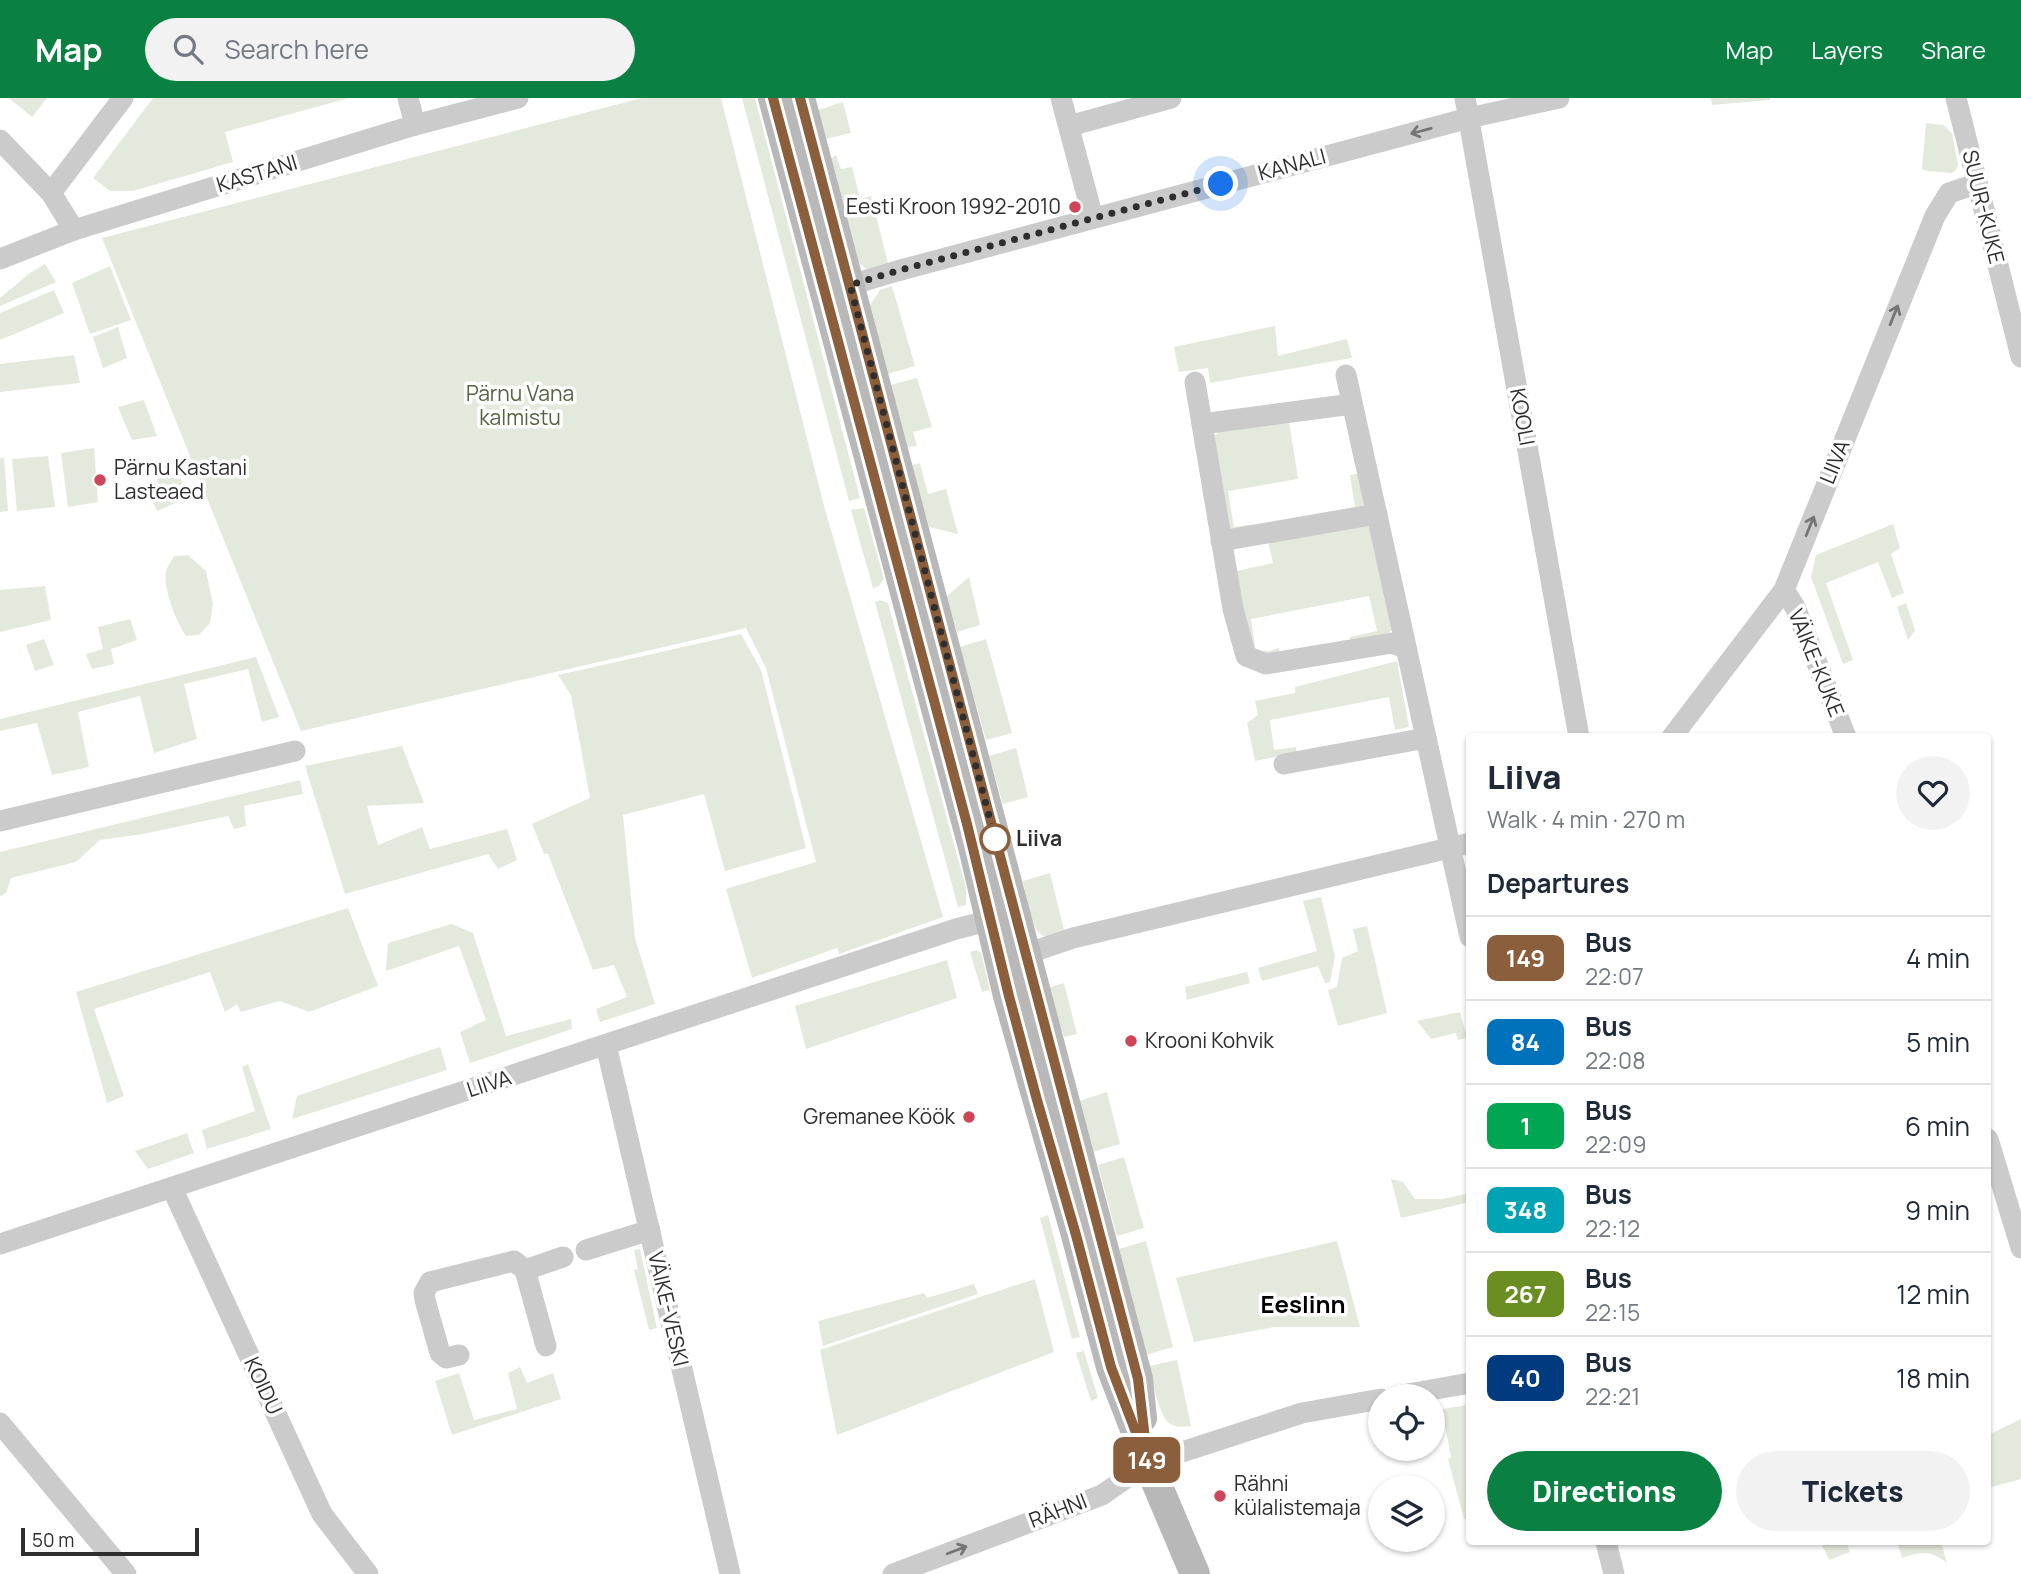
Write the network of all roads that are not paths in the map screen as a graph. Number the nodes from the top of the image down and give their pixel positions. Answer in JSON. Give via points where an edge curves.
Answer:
{"nodes":[{"id":1,"x":123,"y":98,"type":"edge"},
{"id":2,"x":408,"y":98,"type":"edge"},
{"id":3,"x":517,"y":98,"type":"edge"},
{"id":4,"x":773,"y":98,"type":"edge"},
{"id":5,"x":800,"y":98,"type":"edge"},
{"id":6,"x":1061,"y":98,"type":"edge"},
{"id":7,"x":1559,"y":98,"type":"edge"},
{"id":8,"x":1956,"y":98,"type":"edge"},
{"id":9,"x":1166,"y":99,"type":"edge"},
{"id":10,"x":1126,"y":104,"type":"edge"},
{"id":11,"x":1467,"y":108,"type":"edge"},
{"id":12,"x":415,"y":125,"type":"junction"},
{"id":13,"x":1069,"y":126,"type":"junction"},
{"id":14,"x":0,"y":140,"type":"edge"},
{"id":15,"x":1976,"y":184,"type":"junction"},
{"id":16,"x":51,"y":193,"type":"junction"},
{"id":17,"x":1093,"y":218,"type":"junction"},
{"id":18,"x":74,"y":230,"type":"junction"},
{"id":19,"x":0,"y":259,"type":"edge"},
{"id":20,"x":837,"y":289,"type":"junction"},
{"id":21,"x":2021,"y":357,"type":"edge"},
{"id":22,"x":1346,"y":375,"type":"dead end"},
{"id":23,"x":1195,"y":382,"type":"dead end"},
{"id":24,"x":1352,"y":404,"type":"junction"},
{"id":25,"x":1202,"y":424,"type":"junction"},
{"id":26,"x":1377,"y":514,"type":"junction"},
{"id":27,"x":1221,"y":541,"type":"junction"},
{"id":28,"x":1784,"y":590,"type":"junction"},
{"id":29,"x":1406,"y":648,"type":"junction"},
{"id":30,"x":1578,"y":733,"type":"edge"},
{"id":31,"x":1675,"y":733,"type":"edge"},
{"id":32,"x":1844,"y":733,"type":"edge"},
{"id":33,"x":1426,"y":738,"type":"junction"},
{"id":34,"x":295,"y":751,"type":"dead end"},
{"id":35,"x":1284,"y":764,"type":"dead end"},
{"id":36,"x":0,"y":821,"type":"edge"},
{"id":37,"x":1460,"y":846,"type":"edge"},
{"id":38,"x":1466,"y":901,"type":"edge"},
{"id":39,"x":1005,"y":922,"type":"junction"},
{"id":40,"x":1013,"y":958,"type":"junction"},
{"id":41,"x":606,"y":1045,"type":"junction"},
{"id":42,"x":1993,"y":1173,"type":"edge"},
{"id":43,"x":172,"y":1188,"type":"junction"},
{"id":44,"x":650,"y":1230,"type":"junction"},
{"id":45,"x":0,"y":1244,"type":"edge"},
{"id":46,"x":2021,"y":1248,"type":"edge"},
{"id":47,"x":586,"y":1250,"type":"dead end"},
{"id":48,"x":563,"y":1257,"type":"dead end"},
{"id":49,"x":525,"y":1270,"type":"junction"},
{"id":50,"x":546,"y":1346,"type":"dead end"},
{"id":51,"x":459,"y":1355,"type":"dead end"},
{"id":52,"x":1466,"y":1385,"type":"edge"},
{"id":53,"x":1445,"y":1388,"type":"edge"},
{"id":54,"x":1368,"y":1401,"type":"edge"},
{"id":55,"x":0,"y":1423,"type":"edge"},
{"id":56,"x":1148,"y":1464,"type":"junction"},
{"id":57,"x":1607,"y":1545,"type":"edge"},
{"id":58,"x":126,"y":1574,"type":"edge"},
{"id":59,"x":368,"y":1574,"type":"edge"},
{"id":60,"x":730,"y":1574,"type":"edge"},
{"id":61,"x":893,"y":1574,"type":"edge"},
{"id":62,"x":1195,"y":1574,"type":"edge"},
{"id":63,"x":1614,"y":1574,"type":"edge"}],
"edges":[{"from":1,"to":16,"type":"street"},
{"from":2,"to":12,"type":"street"},
{"from":3,"to":12,"type":"street","name":"KASTANI"},
{"from":4,"to":20,"type":"main road"},
{"from":5,"to":20,"type":"main road"},
{"from":6,"to":13,"type":"street"},
{"from":7,"to":11,"type":"street","name":"KANALI"},
{"from":8,"to":15,"type":"street","name":"SUUR-KUKE"},
{"from":9,"to":10,"type":"street"},
{"from":10,"to":13,"type":"street"},
{"from":11,"to":17,"type":"street","name":"KANALI","one_way":true},
{"from":11,"to":30,"type":"street","name":"KOOLI"},
{"from":12,"to":18,"type":"street","name":"KASTANI"},
{"from":13,"to":17,"type":"street"},
{"from":14,"to":16,"type":"street"},
{"from":15,"to":21,"type":"street","name":"SUUR-KUKE"},
{"from":28,"to":15,"type":"street","name":"LIIVA","one_way":true,"via":[[1935,216],[1949,192]]},
{"from":16,"to":18,"type":"street"},
{"from":17,"to":20,"type":"street","name":"KANALI"},
{"from":18,"to":19,"type":"street","name":"KASTANI"},
{"from":20,"to":39,"type":"main road"},
{"from":22,"to":24,"type":"street"},
{"from":23,"to":25,"type":"street"},
{"from":24,"to":25,"type":"street"},
{"from":24,"to":26,"type":"street"},
{"from":25,"to":27,"type":"street"},
{"from":26,"to":27,"type":"street"},
{"from":26,"to":29,"type":"street"},
{"from":27,"to":29,"type":"street","via":[[1246,656],[1266,664],[1392,643]]},
{"from":28,"to":31,"type":"street","name":"LIIVA"},
{"from":28,"to":32,"type":"street","name":"VÄIKE-KUKE","via":[[1796,607]]},
{"from":29,"to":33,"type":"street"},
{"from":33,"to":35,"type":"street"},
{"from":33,"to":37,"type":"street"},
{"from":34,"to":36,"type":"street"},
{"from":37,"to":38,"type":"street"},
{"from":37,"to":40,"type":"street","via":[[1073,938]]},
{"from":39,"to":40,"type":"main road"},
{"from":39,"to":41,"type":"street","name":"LIIVA","via":[[956,929]]},
{"from":40,"to":56,"type":"main road","via":[[1040,1005],[1138,1379]]},
{"from":41,"to":43,"type":"street","name":"LIIVA"},
{"from":41,"to":44,"type":"street","name":"VÄIKE-VESKI"},
{"from":42,"to":46,"type":"street"},
{"from":43,"to":45,"type":"street","name":"LIIVA"},
{"from":43,"to":59,"type":"street","name":"KOIDU","via":[[322,1514]]},
{"from":44,"to":47,"type":"street"},
{"from":44,"to":60,"type":"street","name":"VÄIKE-VESKI"},
{"from":48,"to":49,"type":"street"},
{"from":49,"to":50,"type":"street"},
{"from":49,"to":51,"type":"street","via":[[514,1261],[430,1282],[424,1293],[440,1353],[446,1358]]},
{"from":52,"to":53,"type":"street"},
{"from":54,"to":56,"type":"street","name":"RÄHNI","via":[[1302,1413]]},
{"from":55,"to":58,"type":"street"},
{"from":61,"to":56,"type":"street","name":"RÄHNI","one_way":true,"via":[[1102,1494]]},
{"from":56,"to":62,"type":"main road"},
{"from":57,"to":63,"type":"street"}]}
